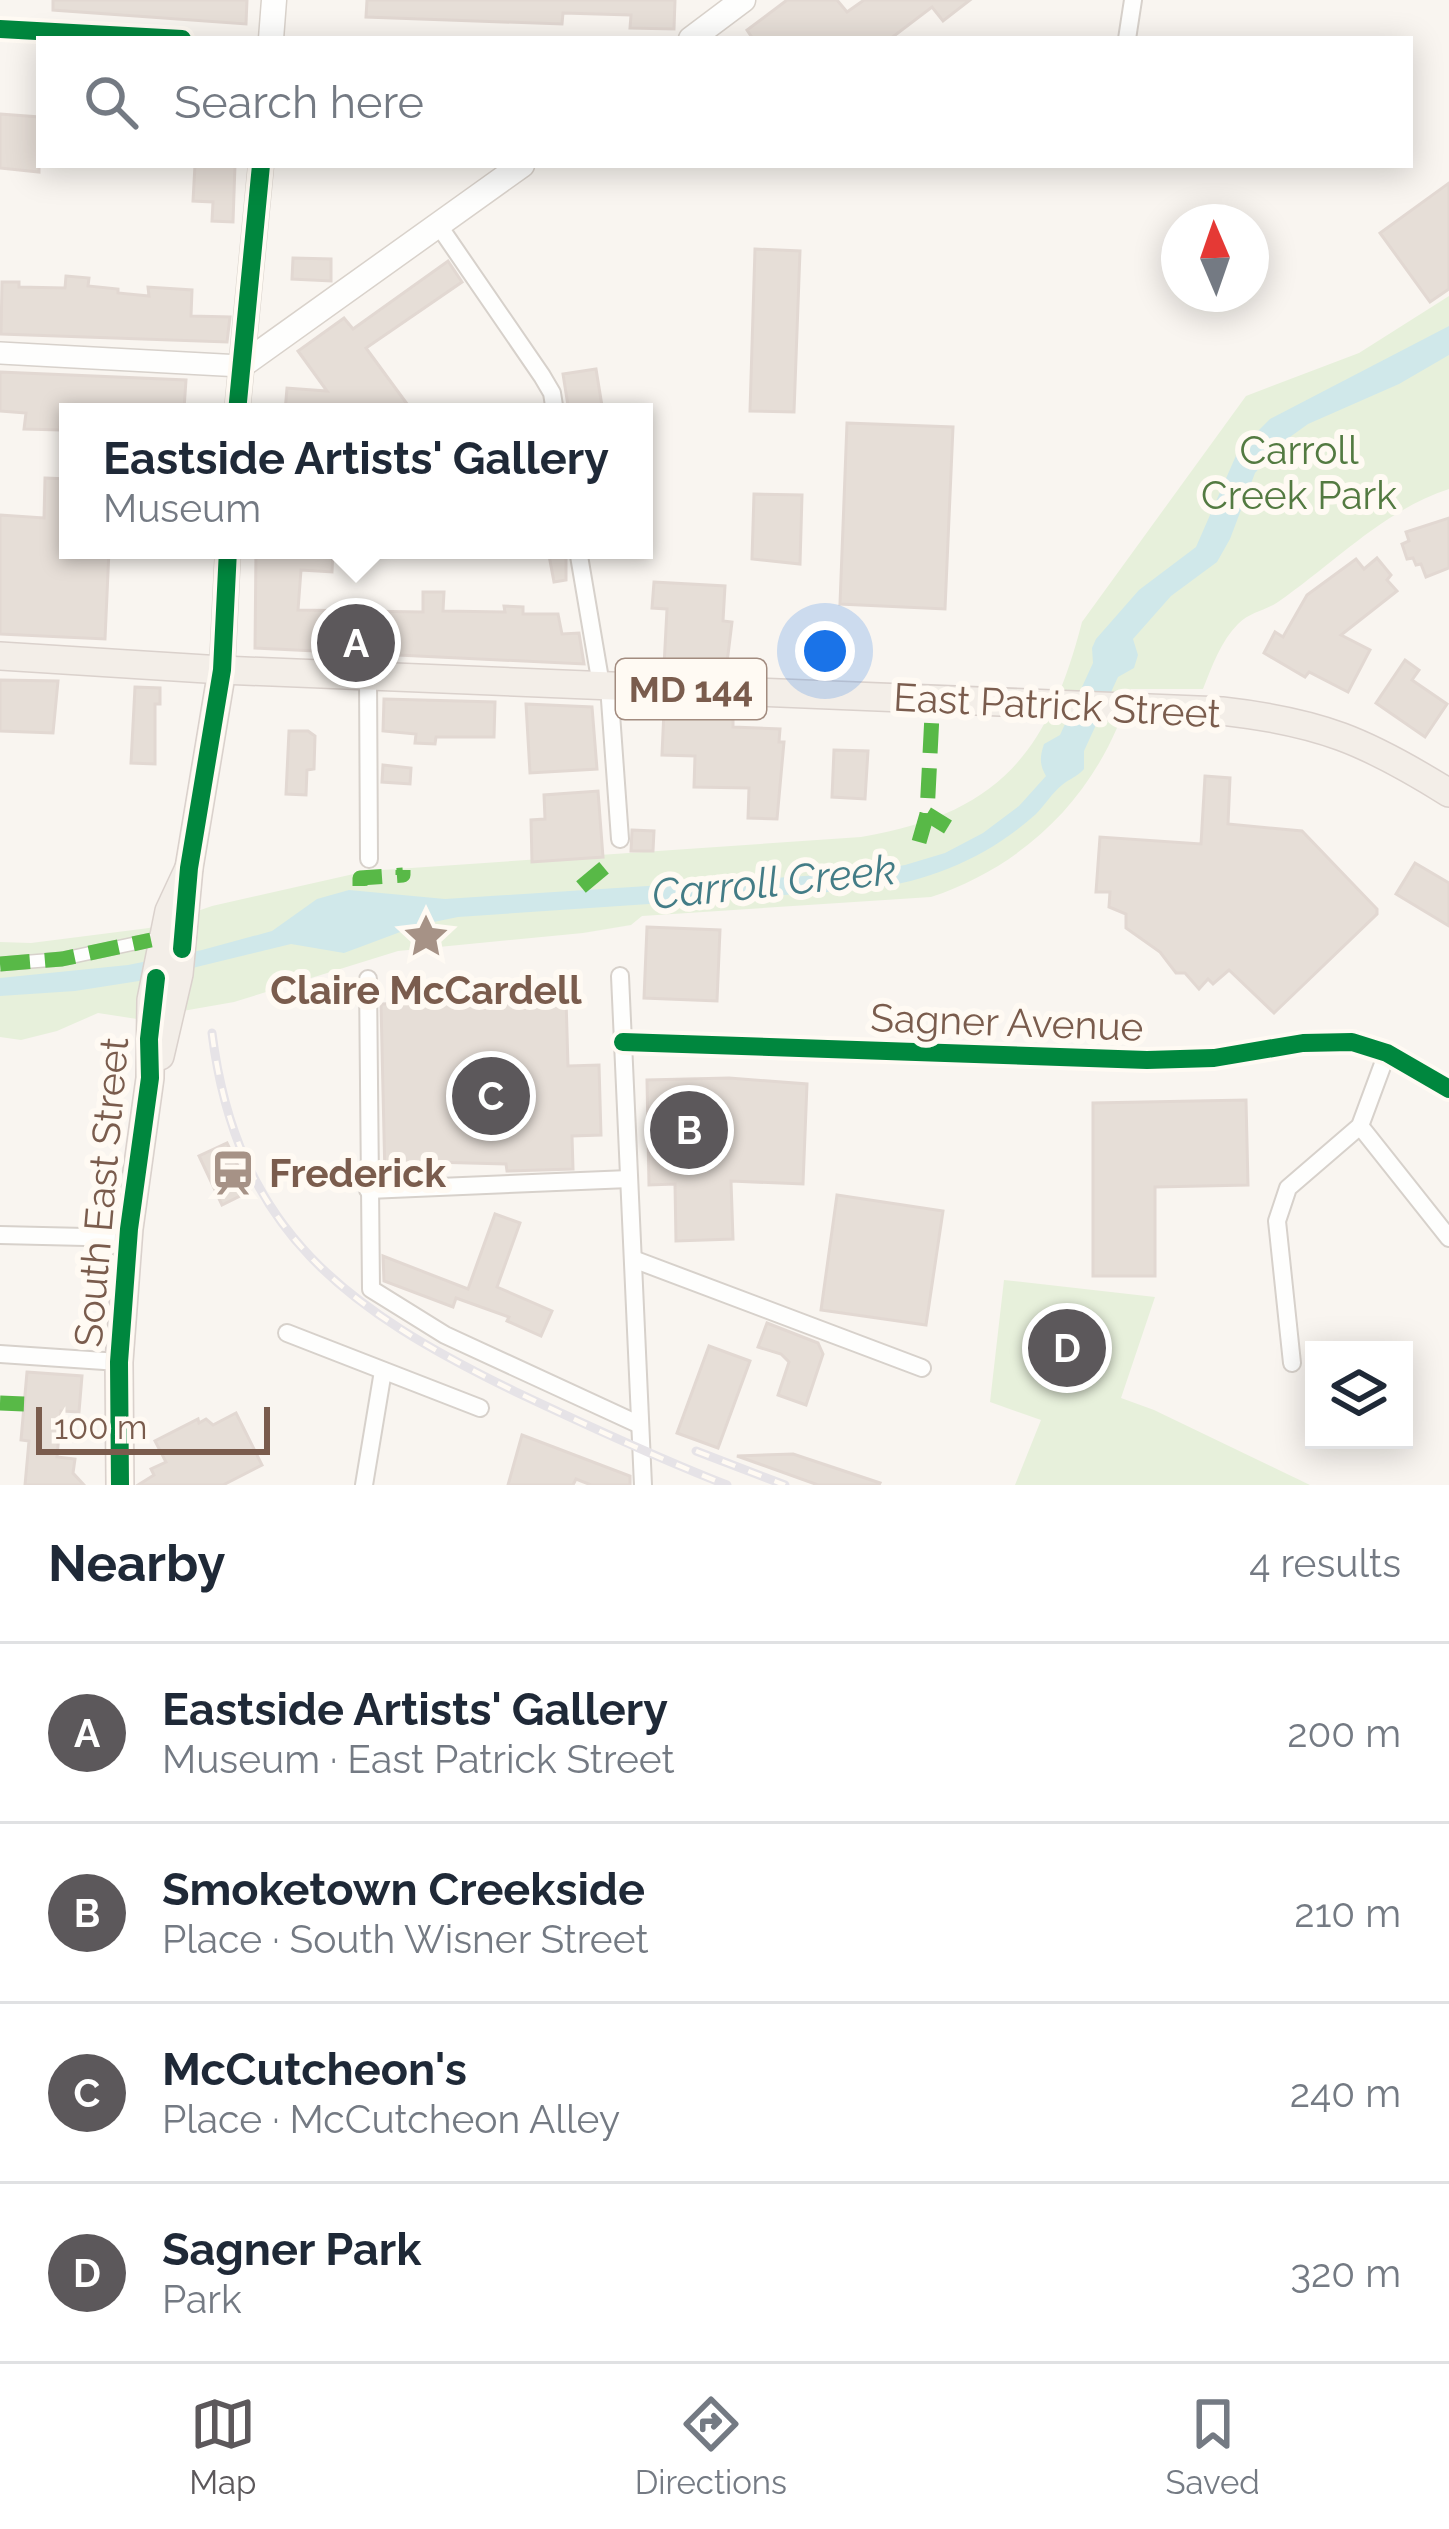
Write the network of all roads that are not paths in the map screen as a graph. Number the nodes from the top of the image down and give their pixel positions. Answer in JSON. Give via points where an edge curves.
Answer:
{"nodes":[{"id":1,"x":274,"y":0,"type":"edge"},
{"id":2,"x":743,"y":0,"type":"edge"},
{"id":3,"x":1133,"y":0,"type":"edge"},
{"id":4,"x":0,"y":29,"type":"edge"},
{"id":5,"x":127,"y":36,"type":"edge"},
{"id":6,"x":271,"y":36,"type":"edge"},
{"id":7,"x":696,"y":36,"type":"edge"},
{"id":8,"x":1127,"y":36,"type":"edge"},
{"id":9,"x":261,"y":168,"type":"edge"},
{"id":10,"x":518,"y":168,"type":"edge"},
{"id":11,"x":439,"y":226,"type":"junction"},
{"id":12,"x":0,"y":353,"type":"edge"},
{"id":13,"x":241,"y":366,"type":"junction"},
{"id":14,"x":238,"y":403,"type":"edge"},
{"id":15,"x":553,"y":403,"type":"edge"},
{"id":16,"x":228,"y":559,"type":"edge"},
{"id":17,"x":580,"y":559,"type":"edge"},
{"id":18,"x":0,"y":656,"type":"edge"},
{"id":19,"x":222,"y":670,"type":"junction"},
{"id":20,"x":368,"y":676,"type":"junction"},
{"id":21,"x":605,"y":686,"type":"junction"},
{"id":22,"x":1449,"y":793,"type":"edge"},
{"id":23,"x":620,"y":839,"type":"dead end"},
{"id":24,"x":369,"y":859,"type":"dead end"},
{"id":25,"x":166,"y":959,"type":"junction"},
{"id":26,"x":0,"y":964,"type":"edge"},
{"id":27,"x":620,"y":976,"type":"dead end"},
{"id":28,"x":368,"y":979,"type":"dead end"},
{"id":29,"x":623,"y":1042,"type":"junction"},
{"id":30,"x":1387,"y":1053,"type":"junction"},
{"id":31,"x":1449,"y":1089,"type":"edge"},
{"id":32,"x":1360,"y":1126,"type":"junction"},
{"id":33,"x":629,"y":1179,"type":"junction"},
{"id":34,"x":368,"y":1190,"type":"junction"},
{"id":35,"x":0,"y":1235,"type":"edge"},
{"id":36,"x":128,"y":1238,"type":"junction"},
{"id":37,"x":1449,"y":1238,"type":"edge"},
{"id":38,"x":633,"y":1259,"type":"junction"},
{"id":39,"x":287,"y":1334,"type":"dead end"},
{"id":40,"x":0,"y":1354,"type":"edge"},
{"id":41,"x":118,"y":1362,"type":"junction"},
{"id":42,"x":1292,"y":1363,"type":"dead end"},
{"id":43,"x":922,"y":1368,"type":"dead end"},
{"id":44,"x":383,"y":1371,"type":"junction"},
{"id":45,"x":480,"y":1408,"type":"dead end"},
{"id":46,"x":640,"y":1424,"type":"junction"},
{"id":47,"x":120,"y":1485,"type":"edge"},
{"id":48,"x":364,"y":1485,"type":"edge"},
{"id":49,"x":643,"y":1485,"type":"edge"}],
"edges":[{"from":1,"to":6,"type":"main road"},
{"from":2,"to":7,"type":"main road"},
{"from":3,"to":8,"type":"street"},
{"from":4,"to":5,"type":"street"},
{"from":9,"to":13,"type":"main road"},
{"from":10,"to":11,"type":"main road"},
{"from":11,"to":13,"type":"main road"},
{"from":11,"to":15,"type":"street"},
{"from":12,"to":13,"type":"street"},
{"from":13,"to":14,"type":"main road"},
{"from":16,"to":19,"type":"main road"},
{"from":17,"to":21,"type":"street"},
{"from":18,"to":19,"type":"main road","name":"East Patrick Street","number":"MD 144"},
{"from":19,"to":20,"type":"main road","name":"East Patrick Street","number":"MD 144"},
{"from":19,"to":25,"type":"main road","name":"South East Street"},
{"from":20,"to":21,"type":"main road","name":"East Patrick Street","number":"MD 144"},
{"from":20,"to":24,"type":"street"},
{"from":21,"to":22,"type":"main road","name":"East Patrick Street","number":"MD 144","via":[[1222,711],[1327,729]]},
{"from":21,"to":23,"type":"street"},
{"from":25,"to":26,"type":"street"},
{"from":25,"to":36,"type":"main road","name":"South East Street","via":[[164,1046],[150,1078]]},
{"from":27,"to":29,"type":"street"},
{"from":28,"to":34,"type":"street"},
{"from":29,"to":30,"type":"street","name":"Sagner Avenue","via":[[1147,1060],[1331,1041]]},
{"from":29,"to":33,"type":"street"},
{"from":30,"to":31,"type":"street","name":"Sagner Avenue"},
{"from":30,"to":32,"type":"street"},
{"from":32,"to":37,"type":"street"},
{"from":32,"to":42,"type":"street","via":[[1288,1188],[1277,1221]]},
{"from":33,"to":34,"type":"street"},
{"from":33,"to":38,"type":"street"},
{"from":34,"to":46,"type":"street","via":[[371,1288],[445,1335]]},
{"from":35,"to":36,"type":"street"},
{"from":36,"to":41,"type":"main road","name":"South East Street"},
{"from":38,"to":43,"type":"street"},
{"from":38,"to":46,"type":"street"},
{"from":39,"to":44,"type":"street"},
{"from":40,"to":41,"type":"street"},
{"from":41,"to":47,"type":"main road","name":"South East Street"},
{"from":44,"to":45,"type":"street"},
{"from":44,"to":48,"type":"street"},
{"from":46,"to":49,"type":"street"}]}
